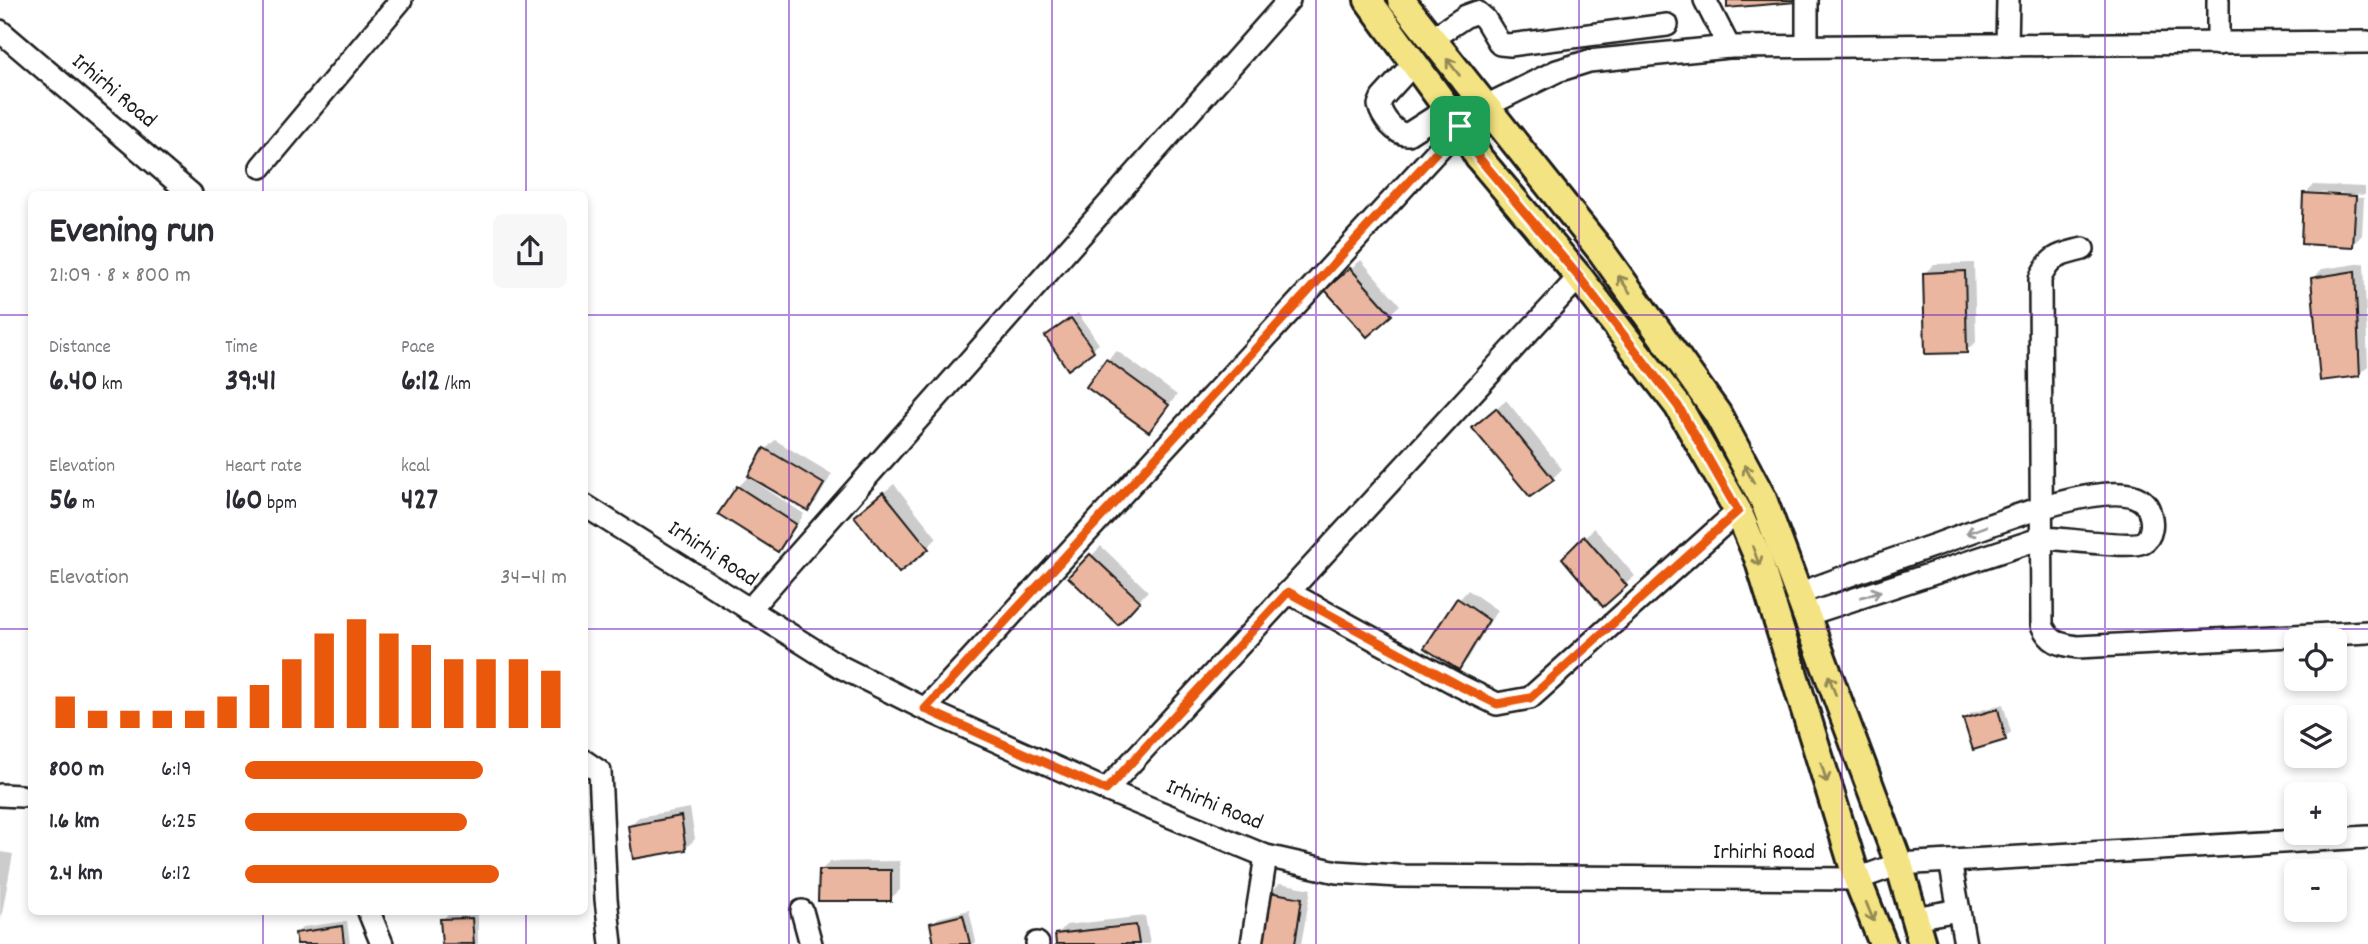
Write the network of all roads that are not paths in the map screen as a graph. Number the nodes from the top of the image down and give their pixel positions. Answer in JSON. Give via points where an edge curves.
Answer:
{"nodes":[{"id":1,"x":401,"y":0,"type":"edge"},
{"id":2,"x":1289,"y":0,"type":"edge"},
{"id":3,"x":1368,"y":0,"type":"edge"},
{"id":4,"x":1401,"y":0,"type":"edge"},
{"id":5,"x":1704,"y":0,"type":"edge"},
{"id":6,"x":1807,"y":0,"type":"edge"},
{"id":7,"x":2008,"y":0,"type":"edge"},
{"id":8,"x":2218,"y":0,"type":"edge"},
{"id":9,"x":1476,"y":6,"type":"edge"},
{"id":10,"x":1667,"y":24,"type":"dead end"},
{"id":11,"x":0,"y":31,"type":"edge"},
{"id":12,"x":1431,"y":39,"type":"junction"},
{"id":13,"x":2368,"y":42,"type":"edge"},
{"id":14,"x":2218,"y":44,"type":"junction"},
{"id":15,"x":2007,"y":45,"type":"junction"},
{"id":16,"x":1807,"y":46,"type":"junction"},
{"id":17,"x":1729,"y":47,"type":"junction"},
{"id":18,"x":1414,"y":64,"type":"junction"},
{"id":19,"x":1486,"y":106,"type":"junction"},
{"id":20,"x":1453,"y":117,"type":"junction"},
{"id":21,"x":261,"y":167,"type":"dead end"},
{"id":22,"x":187,"y":191,"type":"edge"},
{"id":23,"x":2083,"y":249,"type":"dead end"},
{"id":24,"x":1579,"y":277,"type":"junction"},
{"id":25,"x":2041,"y":507,"type":"junction"},
{"id":26,"x":588,"y":508,"type":"edge"},
{"id":27,"x":1738,"y":511,"type":"junction"},
{"id":28,"x":2042,"y":538,"type":"junction"},
{"id":29,"x":1288,"y":592,"type":"junction"},
{"id":30,"x":1802,"y":604,"type":"junction"},
{"id":31,"x":749,"y":610,"type":"junction"},
{"id":32,"x":2368,"y":632,"type":"edge"},
{"id":33,"x":925,"y":709,"type":"junction"},
{"id":34,"x":588,"y":764,"type":"edge"},
{"id":35,"x":1106,"y":790,"type":"junction"},
{"id":36,"x":2368,"y":836,"type":"edge"},
{"id":37,"x":1266,"y":856,"type":"junction"},
{"id":38,"x":1950,"y":861,"type":"junction"},
{"id":39,"x":1899,"y":864,"type":"junction"},
{"id":40,"x":1857,"y":879,"type":"junction"},
{"id":41,"x":1959,"y":910,"type":"junction"},
{"id":42,"x":802,"y":911,"type":"dead end"},
{"id":43,"x":370,"y":915,"type":"edge"},
{"id":44,"x":1914,"y":918,"type":"junction"},
{"id":45,"x":382,"y":944,"type":"edge"},
{"id":46,"x":611,"y":944,"type":"edge"},
{"id":47,"x":811,"y":944,"type":"edge"},
{"id":48,"x":1252,"y":944,"type":"edge"},
{"id":49,"x":1883,"y":944,"type":"edge"},
{"id":50,"x":1922,"y":944,"type":"edge"},
{"id":51,"x":1965,"y":944,"type":"edge"}],
"edges":[{"from":1,"to":21,"type":"street"},
{"from":2,"to":31,"type":"street"},
{"from":3,"to":18,"type":"main road"},
{"from":4,"to":12,"type":"main road"},
{"from":5,"to":17,"type":"street"},
{"from":6,"to":16,"type":"street"},
{"from":7,"to":15,"type":"street"},
{"from":8,"to":14,"type":"street"},
{"from":9,"to":10,"type":"street","via":[[1500,44],[1510,45]]},
{"from":9,"to":12,"type":"street"},
{"from":11,"to":22,"type":"street","name":"Irhirhi Road"},
{"from":19,"to":12,"type":"main road","one_way":true},
{"from":13,"to":14,"type":"street"},
{"from":14,"to":15,"type":"street"},
{"from":15,"to":16,"type":"street"},
{"from":16,"to":17,"type":"street"},
{"from":17,"to":19,"type":"street","via":[[1589,61],[1557,71]]},
{"from":18,"to":20,"type":"main road"},
{"from":18,"to":20,"type":"street","via":[[1382,98],[1380,111],[1402,135]]},
{"from":30,"to":19,"type":"main road","one_way":true,"via":[[1763,499],[1717,413],[1601,251]]},
{"from":20,"to":24,"type":"main road","via":[[1479,158]]},
{"from":20,"to":33,"type":"street"},
{"from":23,"to":25,"type":"street","via":[[2057,255],[2046,264],[2040,279]]},
{"from":24,"to":27,"type":"main road","via":[[1678,406]]},
{"from":24,"to":29,"type":"street"},
{"from":25,"to":28,"type":"street"},
{"from":25,"to":28,"type":"street","via":[[2124,494],[2144,502],[2152,520],[2148,539],[2141,544]]},
{"from":25,"to":30,"type":"street","one_way":true},
{"from":26,"to":31,"type":"street","name":"Irhirhi Road"},
{"from":27,"to":29,"type":"street","via":[[1530,698],[1497,704]]},
{"from":27,"to":40,"type":"main road","one_way":true,"via":[[1758,558]]},
{"from":30,"to":28,"type":"street","one_way":true},
{"from":28,"to":32,"type":"street","via":[[2042,625],[2047,636],[2060,645]]},
{"from":29,"to":35,"type":"street"},
{"from":39,"to":30,"type":"main road","one_way":true},
{"from":31,"to":33,"type":"street","name":"Irhirhi Road","via":[[841,667]]},
{"from":33,"to":35,"type":"street","name":"Irhirhi Road"},
{"from":34,"to":46,"type":"street","via":[[600,772]]},
{"from":35,"to":37,"type":"street","name":"Irhirhi Road"},
{"from":36,"to":38,"type":"street"},
{"from":37,"to":40,"type":"street","name":"Irhirhi Road","via":[[1337,872],[1398,876]]},
{"from":37,"to":48,"type":"street"},
{"from":38,"to":39,"type":"street"},
{"from":38,"to":41,"type":"street"},
{"from":39,"to":40,"type":"street"},
{"from":39,"to":44,"type":"main road"},
{"from":40,"to":49,"type":"main road","one_way":true},
{"from":41,"to":44,"type":"street"},
{"from":41,"to":51,"type":"street"},
{"from":42,"to":47,"type":"street"},
{"from":43,"to":45,"type":"street"},
{"from":44,"to":50,"type":"main road"}]}
